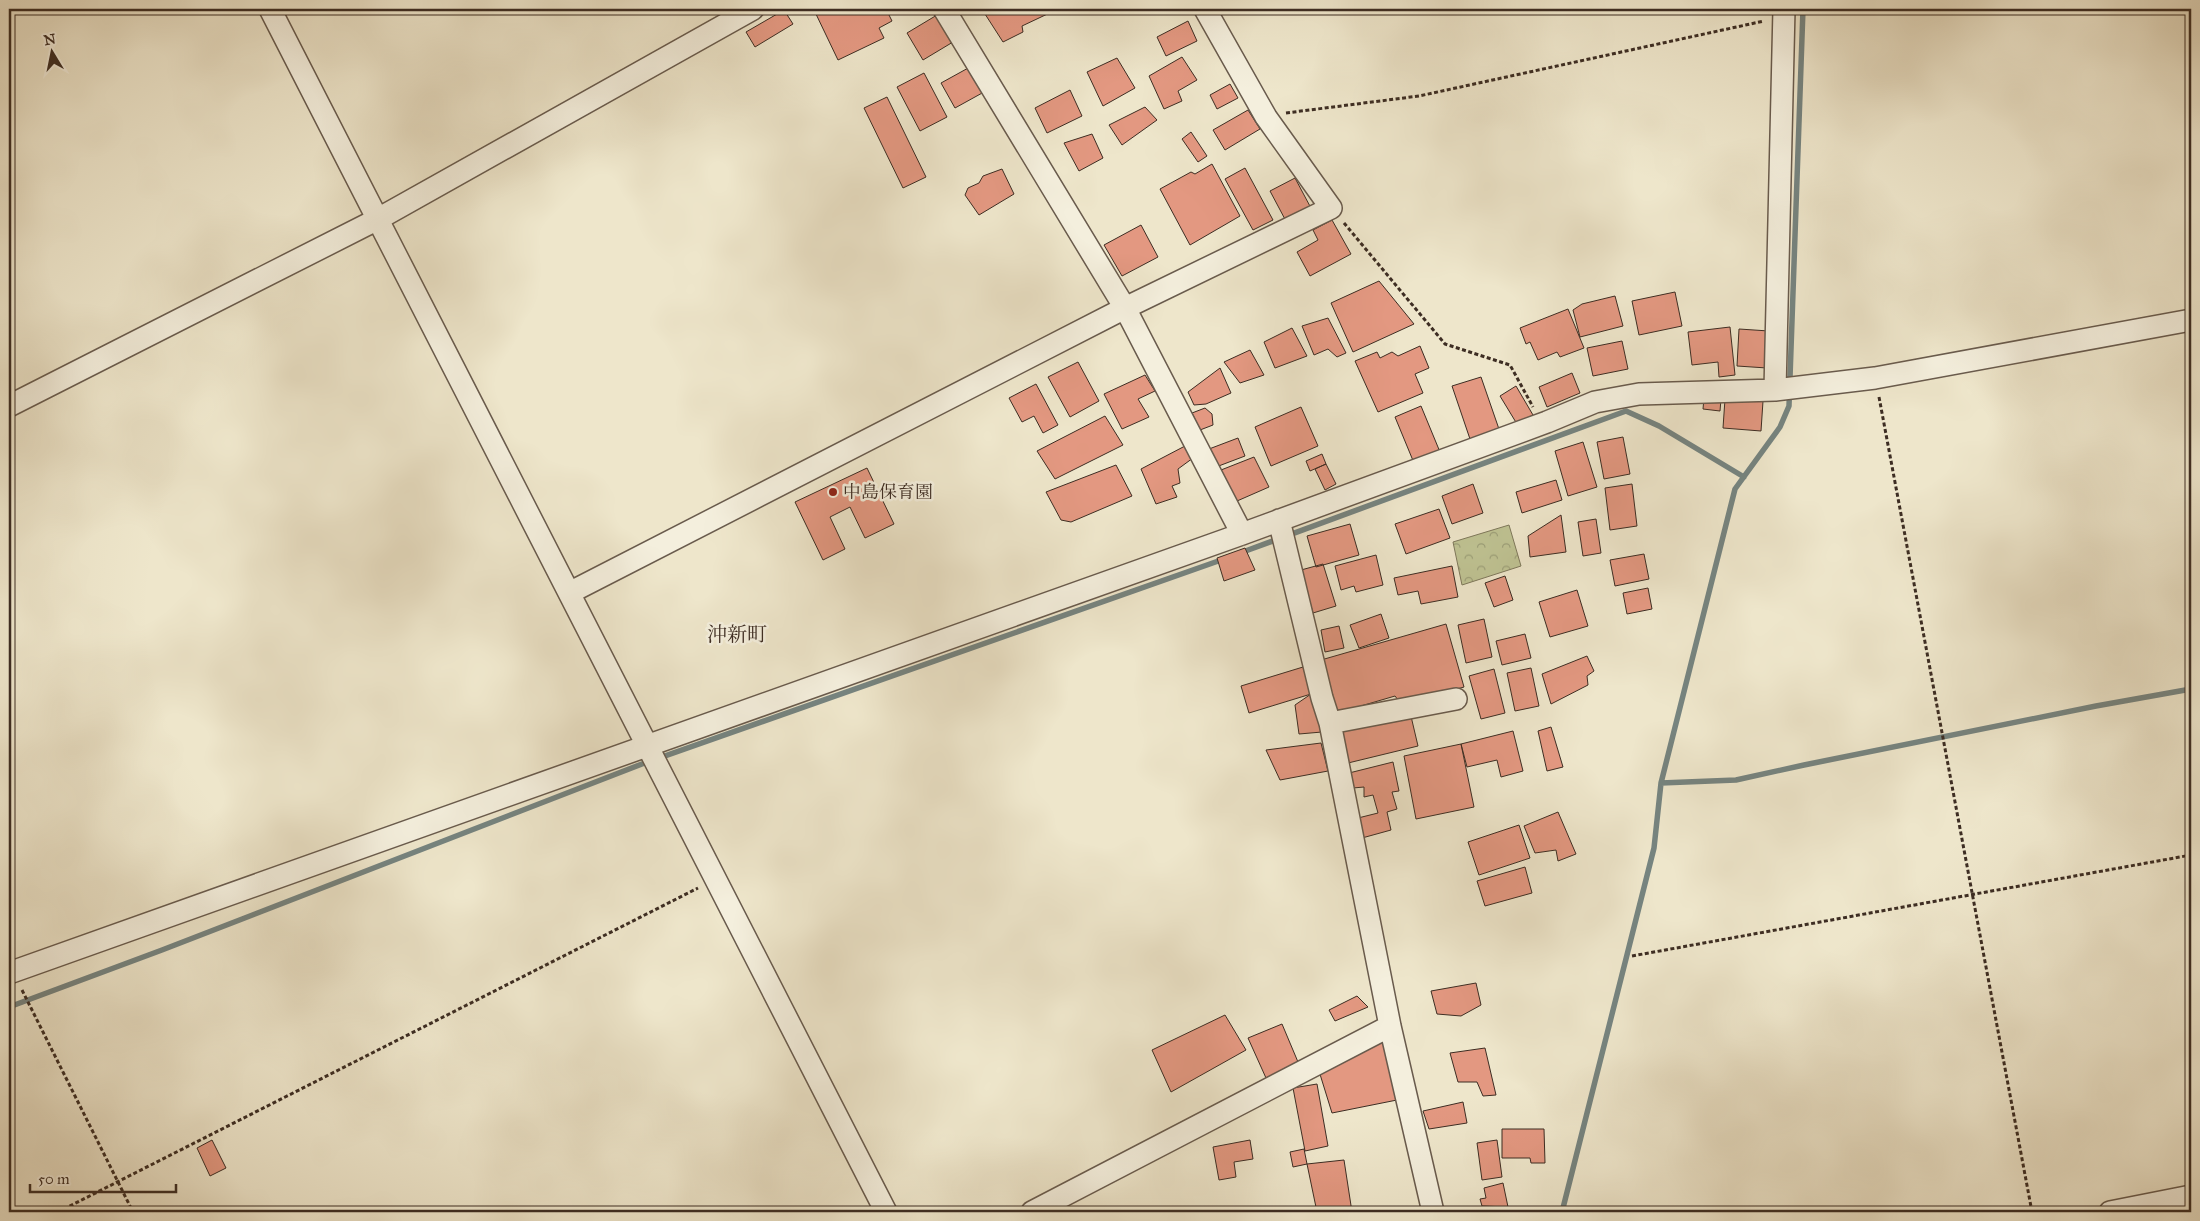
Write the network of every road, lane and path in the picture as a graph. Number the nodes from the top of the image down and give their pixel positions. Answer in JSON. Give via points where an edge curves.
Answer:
{"nodes":[{"id":1,"x":270,"y":9,"type":"edge"},
{"id":2,"x":753,"y":9,"type":"edge"},
{"id":3,"x":944,"y":9,"type":"edge"},
{"id":4,"x":1205,"y":9,"type":"edge"},
{"id":5,"x":1825,"y":9,"type":"edge"},
{"id":6,"x":1784,"y":13,"type":"edge"},
{"id":7,"x":1266,"y":117,"type":"junction"},
{"id":8,"x":1331,"y":208,"type":"junction"},
{"id":9,"x":378,"y":219,"type":"junction"},
{"id":10,"x":1125,"y":308,"type":"junction"},
{"id":11,"x":2191,"y":320,"type":"edge"},
{"id":12,"x":1875,"y":378,"type":"junction"},
{"id":13,"x":1776,"y":390,"type":"junction"},
{"id":14,"x":9,"y":406,"type":"edge"},
{"id":15,"x":1547,"y":422,"type":"junction"},
{"id":16,"x":1279,"y":520,"type":"junction"},
{"id":17,"x":1242,"y":534,"type":"junction"},
{"id":18,"x":569,"y":592,"type":"junction"},
{"id":19,"x":1456,"y":699,"type":"dead end"},
{"id":20,"x":1330,"y":724,"type":"junction"},
{"id":21,"x":648,"y":746,"type":"junction"},
{"id":22,"x":2191,"y":855,"type":"edge"},
{"id":23,"x":716,"y":878,"type":"junction"},
{"id":24,"x":1972,"y":894,"type":"junction"},
{"id":25,"x":1632,"y":956,"type":"dead end"},
{"id":26,"x":11,"y":973,"type":"edge"},
{"id":27,"x":1390,"y":1026,"type":"junction"},
{"id":28,"x":118,"y":1182,"type":"junction"},
{"id":29,"x":2191,"y":1196,"type":"edge"},
{"id":30,"x":58,"y":1212,"type":"edge"},
{"id":31,"x":133,"y":1212,"type":"edge"},
{"id":32,"x":886,"y":1212,"type":"edge"},
{"id":33,"x":1032,"y":1212,"type":"edge"},
{"id":34,"x":1433,"y":1212,"type":"edge"},
{"id":35,"x":2032,"y":1212,"type":"edge"},
{"id":36,"x":2110,"y":1212,"type":"edge"}],
"edges":[{"from":1,"to":9,"type":"street"},
{"from":2,"to":9,"type":"street"},
{"from":3,"to":10,"type":"street"},
{"from":4,"to":7,"type":"street"},
{"from":5,"to":6,"type":"path"},
{"from":6,"to":7,"type":"path","via":[[1420,96]]},
{"from":6,"to":13,"type":"street"},
{"from":7,"to":8,"type":"street"},
{"from":8,"to":10,"type":"street"},
{"from":8,"to":15,"type":"path","via":[[1445,344],[1510,366],[1530,403]]},
{"from":9,"to":14,"type":"street"},
{"from":9,"to":18,"type":"street"},
{"from":10,"to":17,"type":"street"},
{"from":10,"to":18,"type":"street"},
{"from":11,"to":12,"type":"street"},
{"from":12,"to":13,"type":"street"},
{"from":12,"to":24,"type":"path"},
{"from":13,"to":15,"type":"street","via":[[1638,394],[1595,402]]},
{"from":15,"to":16,"type":"street"},
{"from":16,"to":17,"type":"street"},
{"from":16,"to":20,"type":"street"},
{"from":17,"to":21,"type":"street"},
{"from":18,"to":21,"type":"street"},
{"from":19,"to":20,"type":"street"},
{"from":20,"to":27,"type":"street"},
{"from":21,"to":23,"type":"street"},
{"from":21,"to":26,"type":"street"},
{"from":22,"to":24,"type":"path"},
{"from":23,"to":28,"type":"path"},
{"from":23,"to":32,"type":"street"},
{"from":24,"to":25,"type":"path"},
{"from":24,"to":35,"type":"path"},
{"from":26,"to":28,"type":"path"},
{"from":27,"to":33,"type":"street"},
{"from":27,"to":34,"type":"street"},
{"from":28,"to":30,"type":"path"},
{"from":28,"to":31,"type":"path"},
{"from":29,"to":36,"type":"street"}]}
